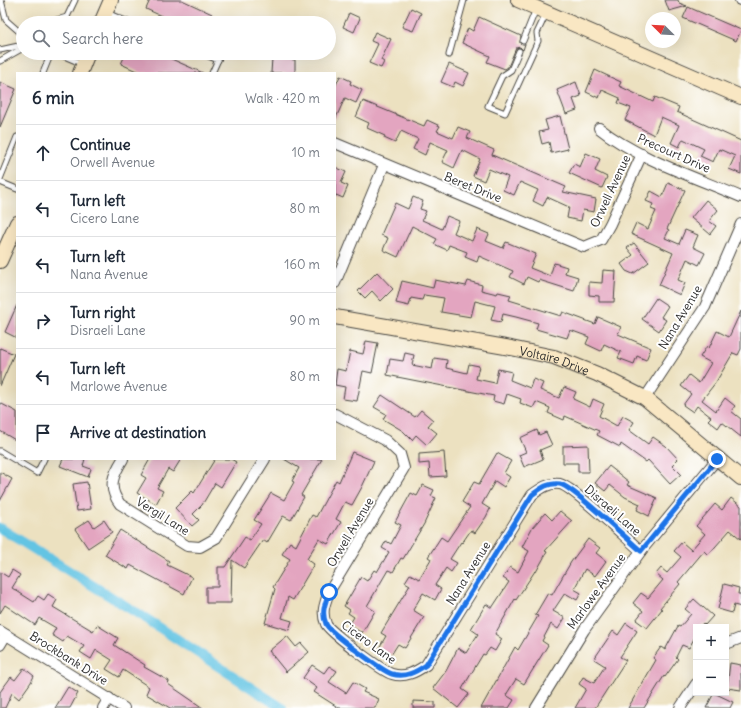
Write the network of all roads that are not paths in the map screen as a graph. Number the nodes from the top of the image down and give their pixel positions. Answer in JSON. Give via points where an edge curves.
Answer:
{"nodes":[{"id":1,"x":1,"y":0,"type":"edge"},
{"id":2,"x":75,"y":0,"type":"edge"},
{"id":3,"x":464,"y":0,"type":"edge"},
{"id":4,"x":518,"y":0,"type":"edge"},
{"id":5,"x":542,"y":10,"type":"junction"},
{"id":6,"x":67,"y":16,"type":"edge"},
{"id":7,"x":16,"y":27,"type":"edge"},
{"id":8,"x":523,"y":41,"type":"dead end"},
{"id":9,"x":16,"y":47,"type":"edge"},
{"id":10,"x":0,"y":50,"type":"edge"},
{"id":11,"x":519,"y":51,"type":"dead end"},
{"id":12,"x":16,"y":52,"type":"edge"},
{"id":13,"x":449,"y":55,"type":"dead end"},
{"id":14,"x":48,"y":60,"type":"edge"},
{"id":15,"x":218,"y":60,"type":"edge"},
{"id":16,"x":0,"y":61,"type":"edge"},
{"id":17,"x":43,"y":72,"type":"edge"},
{"id":18,"x":212,"y":72,"type":"edge"},
{"id":19,"x":741,"y":97,"type":"edge"},
{"id":20,"x":599,"y":128,"type":"dead end"},
{"id":21,"x":16,"y":139,"type":"edge"},
{"id":22,"x":336,"y":143,"type":"edge"},
{"id":23,"x":642,"y":154,"type":"junction"},
{"id":24,"x":384,"y":165,"type":"junction"},
{"id":25,"x":0,"y":179,"type":"edge"},
{"id":26,"x":0,"y":182,"type":"edge"},
{"id":27,"x":16,"y":189,"type":"edge"},
{"id":28,"x":741,"y":197,"type":"edge"},
{"id":29,"x":16,"y":224,"type":"edge"},
{"id":30,"x":741,"y":224,"type":"edge"},
{"id":31,"x":601,"y":240,"type":"joint"},
{"id":32,"x":2,"y":252,"type":"edge"},
{"id":33,"x":336,"y":281,"type":"edge"},
{"id":34,"x":336,"y":317,"type":"edge"},
{"id":35,"x":644,"y":398,"type":"junction"},
{"id":36,"x":336,"y":415,"type":"edge"},
{"id":37,"x":0,"y":451,"type":"edge"},
{"id":38,"x":717,"y":459,"type":"junction"},
{"id":39,"x":44,"y":460,"type":"edge"},
{"id":40,"x":123,"y":460,"type":"edge"},
{"id":41,"x":264,"y":460,"type":"edge"},
{"id":42,"x":741,"y":478,"type":"edge"},
{"id":43,"x":545,"y":485,"type":"joint"},
{"id":44,"x":641,"y":551,"type":"junction"},
{"id":45,"x":322,"y":611,"type":"joint"},
{"id":46,"x":3,"y":633,"type":"edge"},
{"id":47,"x":741,"y":638,"type":"edge"},
{"id":48,"x":729,"y":642,"type":"edge"},
{"id":49,"x":0,"y":645,"type":"edge"},
{"id":50,"x":413,"y":674,"type":"joint"},
{"id":51,"x":693,"y":688,"type":"edge"},
{"id":52,"x":109,"y":698,"type":"junction"},
{"id":53,"x":104,"y":708,"type":"edge"},
{"id":54,"x":124,"y":708,"type":"edge"},
{"id":55,"x":536,"y":708,"type":"edge"},
{"id":56,"x":680,"y":708,"type":"edge"}],
"edges":[{"from":1,"to":7,"type":"lane","via":[[6,20]]},
{"from":2,"to":6,"type":"lane"},
{"from":3,"to":13,"type":"lane"},
{"from":4,"to":5,"type":"street"},
{"from":5,"to":8,"type":"lane"},
{"from":5,"to":11,"type":"lane","via":[[537,33],[538,41],[504,113],[488,106],[502,76],[510,70]]},
{"from":5,"to":19,"type":"street"},
{"from":9,"to":10,"type":"lane"},
{"from":12,"to":16,"type":"lane"},
{"from":14,"to":17,"type":"lane"},
{"from":15,"to":18,"type":"lane"},
{"from":20,"to":23,"type":"street","name":"Precourt Drive"},
{"from":21,"to":25,"type":"lane"},
{"from":22,"to":24,"type":"street","name":"Beret Drive"},
{"from":23,"to":28,"type":"street","name":"Precourt Drive"},
{"from":23,"to":31,"type":"street","name":"Orwell Avenue"},
{"from":24,"to":31,"type":"street","name":"Beret Drive","via":[[584,247]]},
{"from":24,"to":33,"type":"street"},
{"from":26,"to":27,"type":"lane"},
{"from":29,"to":32,"type":"street"},
{"from":30,"to":35,"type":"street","name":"Nana Avenue","via":[[705,306]]},
{"from":34,"to":35,"type":"street","name":"Voltaire Drive","via":[[554,357],[597,374]]},
{"from":35,"to":38,"type":"street","name":"Voltaire Drive"},
{"from":36,"to":45,"type":"street","name":"Orwell Avenue","via":[[385,440],[400,454],[404,468],[329,592]]},
{"from":37,"to":39,"type":"lane","via":[[37,473]]},
{"from":38,"to":42,"type":"street","name":"Voltaire Drive"},
{"from":38,"to":44,"type":"street","name":"Marlowe Avenue"},
{"from":40,"to":41,"type":"street","name":"Vergil Lane","via":[[112,482],[114,496],[120,504],[187,546],[200,547],[216,538]]},
{"from":43,"to":44,"type":"street","name":"Disraeli Lane","via":[[560,484],[575,493]]},
{"from":43,"to":50,"type":"street","name":"Nana Avenue","via":[[532,495],[426,665]]},
{"from":44,"to":55,"type":"street","name":"Marlowe Avenue","via":[[584,630]]},
{"from":45,"to":50,"type":"street","name":"Cicero Lane","via":[[326,626],[335,635],[391,674]]},
{"from":46,"to":49,"type":"street"},
{"from":46,"to":52,"type":"street","name":"Brockbank Drive"},
{"from":47,"to":48,"type":"street"},
{"from":51,"to":56,"type":"street"},
{"from":52,"to":53,"type":"street"},
{"from":52,"to":54,"type":"street","name":"Brockbank Drive"}]}
